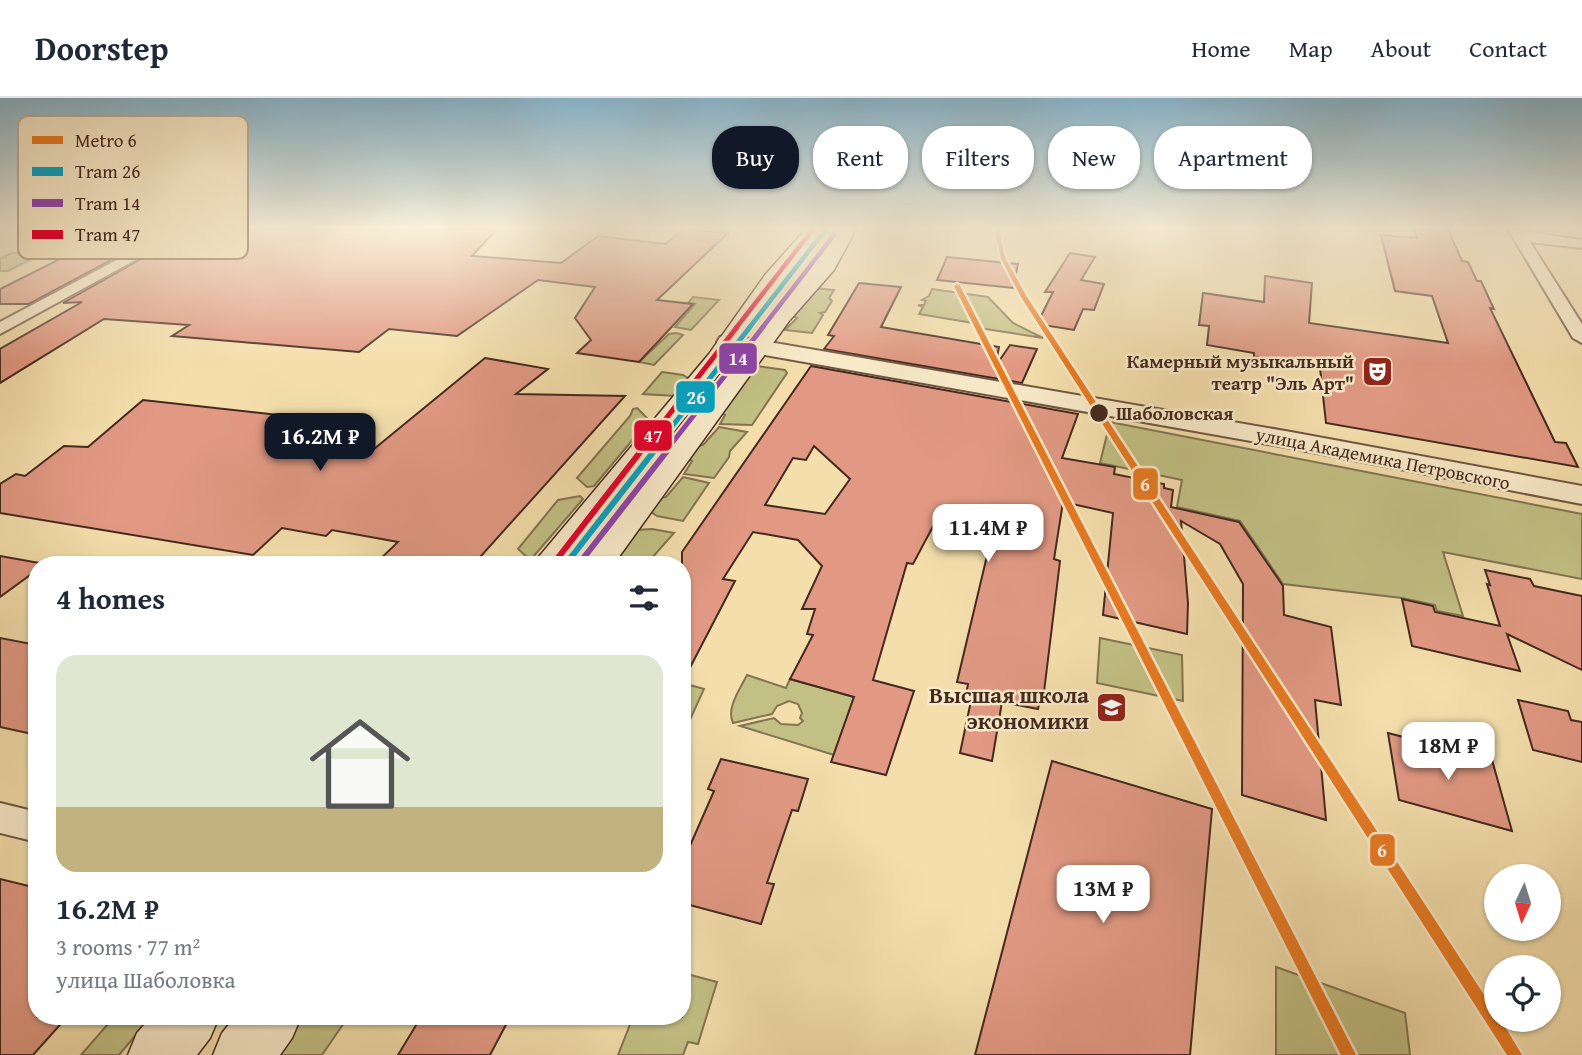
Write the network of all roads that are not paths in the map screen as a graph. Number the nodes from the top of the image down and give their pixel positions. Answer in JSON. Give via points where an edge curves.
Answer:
{"nodes":[{"id":1,"x":102,"y":274,"type":"edge"},
{"id":2,"x":780,"y":274,"type":"edge"},
{"id":3,"x":820,"y":274,"type":"edge"},
{"id":4,"x":1542,"y":274,"type":"edge"},
{"id":5,"x":0,"y":329,"type":"edge"},
{"id":6,"x":1582,"y":338,"type":"edge"},
{"id":7,"x":743,"y":344,"type":"junction"},
{"id":8,"x":1582,"y":495,"type":"edge"},
{"id":9,"x":557,"y":556,"type":"edge"},
{"id":10,"x":601,"y":556,"type":"edge"},
{"id":11,"x":0,"y":818,"type":"edge"},
{"id":12,"x":28,"y":825,"type":"edge"},
{"id":13,"x":183,"y":1025,"type":"edge"},
{"id":14,"x":265,"y":1025,"type":"edge"},
{"id":15,"x":159,"y":1055,"type":"edge"},
{"id":16,"x":244,"y":1055,"type":"edge"}],
"edges":[{"from":1,"to":5,"type":"street"},
{"from":2,"to":7,"type":"main road"},
{"from":3,"to":7,"type":"main road","via":[[781,316]]},
{"from":4,"to":6,"type":"street"},
{"from":7,"to":8,"type":"street","name":"улица Академика Петровского"},
{"from":7,"to":9,"type":"main road","via":[[718,359]]},
{"from":7,"to":10,"type":"main road"},
{"from":11,"to":12,"type":"street"},
{"from":13,"to":15,"type":"main road"},
{"from":14,"to":16,"type":"main road"}]}
